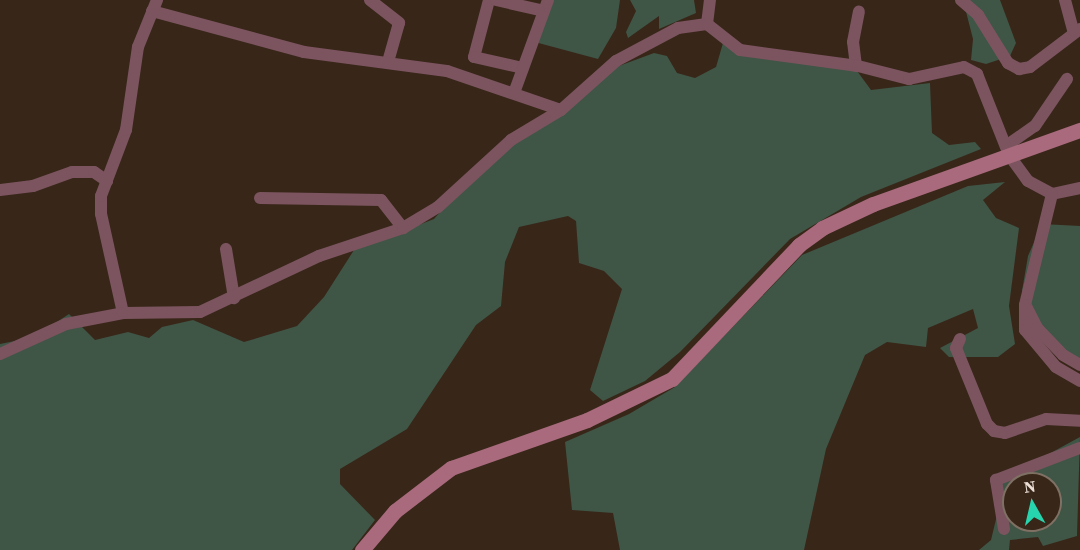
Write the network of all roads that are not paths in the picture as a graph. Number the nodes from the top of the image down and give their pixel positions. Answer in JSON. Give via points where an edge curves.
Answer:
{"nodes":[{"id":1,"x":370,"y":0,"type":"edge"},
{"id":2,"x":489,"y":0,"type":"edge"},
{"id":3,"x":496,"y":0,"type":"edge"},
{"id":4,"x":710,"y":0,"type":"edge"},
{"id":5,"x":961,"y":0,"type":"edge"},
{"id":6,"x":1065,"y":0,"type":"edge"},
{"id":7,"x":154,"y":6,"type":"edge"},
{"id":8,"x":546,"y":6,"type":"edge"},
{"id":9,"x":859,"y":12,"type":"dead end"},
{"id":10,"x":707,"y":24,"type":"junction"},
{"id":11,"x":1077,"y":29,"type":"edge"},
{"id":12,"x":388,"y":62,"type":"junction"},
{"id":13,"x":856,"y":66,"type":"junction"},
{"id":14,"x":523,"y":68,"type":"junction"},
{"id":15,"x":1067,"y":79,"type":"dead end"},
{"id":16,"x":514,"y":93,"type":"junction"},
{"id":17,"x":561,"y":110,"type":"junction"},
{"id":18,"x":1080,"y":130,"type":"edge"},
{"id":19,"x":1007,"y":151,"type":"junction"},
{"id":20,"x":107,"y":181,"type":"junction"},
{"id":21,"x":1080,"y":188,"type":"edge"},
{"id":22,"x":0,"y":190,"type":"edge"},
{"id":23,"x":1052,"y":194,"type":"junction"},
{"id":24,"x":260,"y":198,"type":"dead end"},
{"id":25,"x":403,"y":228,"type":"junction"},
{"id":26,"x":226,"y":249,"type":"dead end"},
{"id":27,"x":234,"y":298,"type":"junction"},
{"id":28,"x":1025,"y":305,"type":"junction"},
{"id":29,"x":123,"y":313,"type":"junction"},
{"id":30,"x":960,"y":339,"type":"dead end"},
{"id":31,"x":0,"y":354,"type":"edge"},
{"id":32,"x":1080,"y":365,"type":"edge"},
{"id":33,"x":1080,"y":381,"type":"edge"},
{"id":34,"x":1080,"y":421,"type":"edge"},
{"id":35,"x":1080,"y":448,"type":"edge"},
{"id":36,"x":1017,"y":472,"type":"edge"},
{"id":37,"x":1002,"y":478,"type":"edge"},
{"id":38,"x":1002,"y":517,"type":"edge"},
{"id":39,"x":362,"y":550,"type":"edge"}],
"edges":[{"from":1,"to":12,"type":"street","via":[[399,23]]},
{"from":2,"to":14,"type":"street","via":[[474,57]]},
{"from":3,"to":8,"type":"street"},
{"from":4,"to":10,"type":"street"},
{"from":5,"to":11,"type":"street","via":[[978,15],[1008,63],[1019,69],[1043,58]]},
{"from":6,"to":11,"type":"street"},
{"from":7,"to":12,"type":"street","via":[[304,52]]},
{"from":7,"to":20,"type":"street","via":[[138,47],[126,130]]},
{"from":8,"to":14,"type":"street"},
{"from":9,"to":13,"type":"street","via":[[854,42]]},
{"from":10,"to":13,"type":"street","via":[[740,50]]},
{"from":10,"to":17,"type":"street","via":[[678,28],[647,42],[592,80]]},
{"from":12,"to":16,"type":"street","via":[[447,71]]},
{"from":13,"to":19,"type":"street","via":[[909,80],[964,67],[977,74]]},
{"from":14,"to":16,"type":"street"},
{"from":15,"to":19,"type":"street","via":[[1035,126]]},
{"from":16,"to":17,"type":"street"},
{"from":17,"to":25,"type":"street","via":[[511,140],[438,207]]},
{"from":18,"to":19,"type":"street"},
{"from":19,"to":23,"type":"street","via":[[1028,181]]},
{"from":19,"to":39,"type":"street","via":[[822,228],[799,245],[672,378],[586,420],[451,468],[395,511]]},
{"from":20,"to":22,"type":"street","via":[[94,172],[72,172],[33,186]]},
{"from":20,"to":29,"type":"street","via":[[101,214]]},
{"from":21,"to":23,"type":"street"},
{"from":23,"to":28,"type":"street"},
{"from":24,"to":25,"type":"street","via":[[381,200]]},
{"from":25,"to":27,"type":"street","via":[[320,256]]},
{"from":26,"to":27,"type":"street"},
{"from":27,"to":29,"type":"street","via":[[200,312]]},
{"from":28,"to":32,"type":"street","via":[[1037,328],[1063,355]]},
{"from":28,"to":33,"type":"street","via":[[1024,330],[1056,367]]},
{"from":29,"to":31,"type":"street","via":[[66,324]]},
{"from":30,"to":34,"type":"street","via":[[956,348],[987,424],[994,431],[1005,433],[1046,419]]},
{"from":35,"to":36,"type":"street"},
{"from":37,"to":38,"type":"street","via":[[996,480]]}]}
